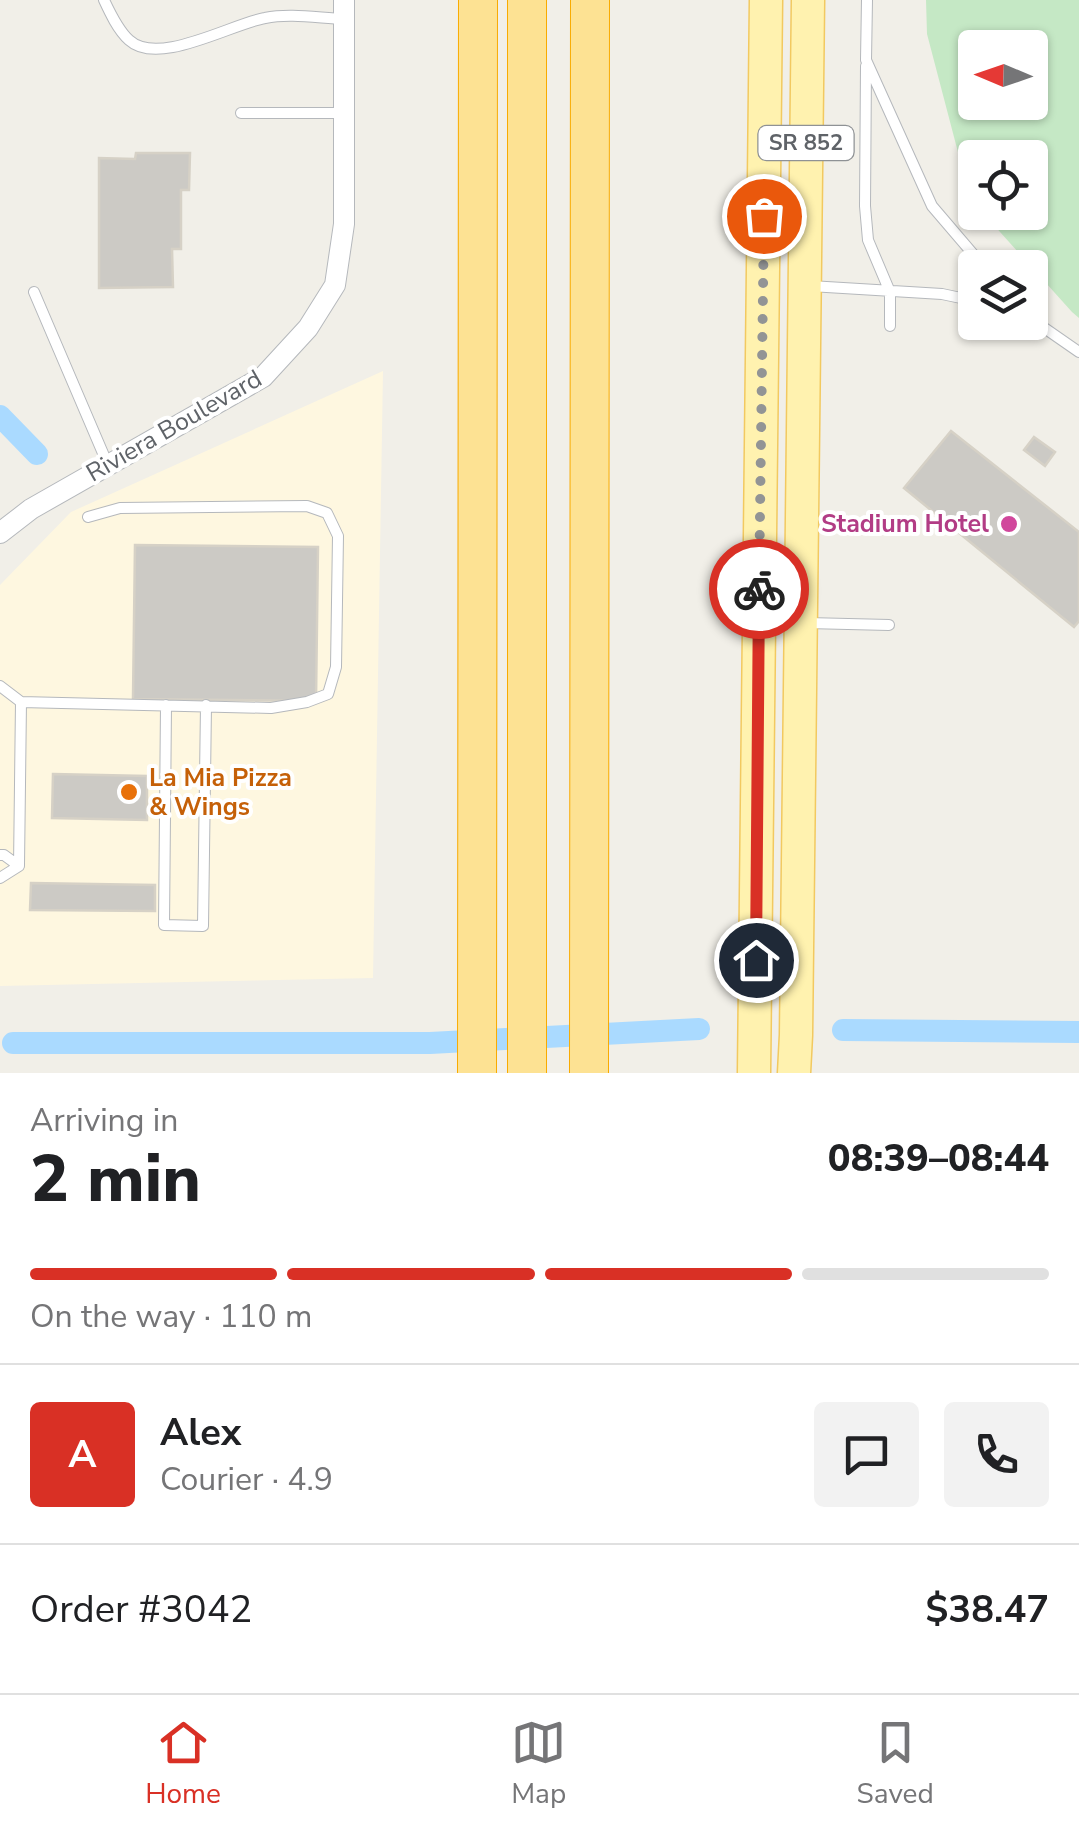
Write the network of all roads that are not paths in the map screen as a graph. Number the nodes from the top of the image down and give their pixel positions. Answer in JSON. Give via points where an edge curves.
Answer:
{"nodes":[{"id":1,"x":104,"y":0,"type":"edge"},
{"id":2,"x":478,"y":0,"type":"edge"},
{"id":3,"x":527,"y":0,"type":"edge"},
{"id":4,"x":590,"y":0,"type":"edge"},
{"id":5,"x":766,"y":0,"type":"edge"},
{"id":6,"x":808,"y":0,"type":"edge"},
{"id":7,"x":867,"y":0,"type":"edge"},
{"id":8,"x":344,"y":10,"type":"edge"},
{"id":9,"x":866,"y":60,"type":"junction"},
{"id":10,"x":241,"y":112,"type":"dead end"},
{"id":11,"x":344,"y":113,"type":"junction"},
{"id":12,"x":970,"y":250,"type":"edge"},
{"id":13,"x":763,"y":285,"type":"junction"},
{"id":14,"x":804,"y":286,"type":"junction"},
{"id":15,"x":34,"y":292,"type":"dead end"},
{"id":16,"x":890,"y":292,"type":"junction"},
{"id":17,"x":958,"y":297,"type":"edge"},
{"id":18,"x":890,"y":326,"type":"dead end"},
{"id":19,"x":1048,"y":330,"type":"edge"},
{"id":20,"x":1079,"y":352,"type":"edge"},
{"id":21,"x":108,"y":465,"type":"junction"},
{"id":22,"x":88,"y":517,"type":"dead end"},
{"id":23,"x":0,"y":532,"type":"edge"},
{"id":24,"x":801,"y":623,"type":"junction"},
{"id":25,"x":889,"y":625,"type":"dead end"},
{"id":26,"x":0,"y":686,"type":"edge"},
{"id":27,"x":21,"y":702,"type":"junction"},
{"id":28,"x":166,"y":704,"type":"junction"},
{"id":29,"x":206,"y":705,"type":"junction"},
{"id":30,"x":0,"y":855,"type":"edge"},
{"id":31,"x":18,"y":866,"type":"junction"},
{"id":32,"x":0,"y":878,"type":"edge"},
{"id":33,"x":477,"y":1073,"type":"edge"},
{"id":34,"x":528,"y":1073,"type":"edge"},
{"id":35,"x":589,"y":1073,"type":"edge"},
{"id":36,"x":754,"y":1073,"type":"edge"},
{"id":37,"x":794,"y":1073,"type":"edge"}],
"edges":[{"from":1,"to":8,"type":"lane","via":[[129,41],[144,49],[185,44],[263,18]]},
{"from":2,"to":33,"type":"highway"},
{"from":3,"to":34,"type":"highway"},
{"from":4,"to":35,"type":"highway"},
{"from":5,"to":13,"type":"main road","number":"SR 852"},
{"from":6,"to":14,"type":"main road","number":"SR 852"},
{"from":7,"to":9,"type":"lane"},
{"from":8,"to":11,"type":"street","name":"Riviera Boulevard"},
{"from":9,"to":12,"type":"lane","via":[[932,206]]},
{"from":9,"to":16,"type":"lane","via":[[866,223]]},
{"from":10,"to":11,"type":"lane"},
{"from":11,"to":21,"type":"street","name":"Riviera Boulevard","via":[[344,224],[335,286],[308,328],[263,377]]},
{"from":13,"to":14,"type":"main road"},
{"from":13,"to":36,"type":"main road","number":"SR 852"},
{"from":14,"to":16,"type":"lane"},
{"from":14,"to":24,"type":"main road","number":"SR 852"},
{"from":15,"to":21,"type":"lane"},
{"from":16,"to":17,"type":"lane"},
{"from":16,"to":18,"type":"lane"},
{"from":19,"to":20,"type":"lane"},
{"from":21,"to":23,"type":"street","name":"Riviera Boulevard"},
{"from":22,"to":29,"type":"lane","via":[[120,508],[307,506],[327,513],[338,536],[336,666],[328,694],[271,708]]},
{"from":24,"to":25,"type":"lane"},
{"from":24,"to":37,"type":"main road","number":"SR 852"},
{"from":26,"to":27,"type":"lane"},
{"from":27,"to":28,"type":"lane"},
{"from":27,"to":31,"type":"lane"},
{"from":28,"to":29,"type":"lane"},
{"from":28,"to":29,"type":"lane","via":[[164,926],[203,926]]},
{"from":30,"to":31,"type":"lane"},
{"from":31,"to":32,"type":"lane"}]}
